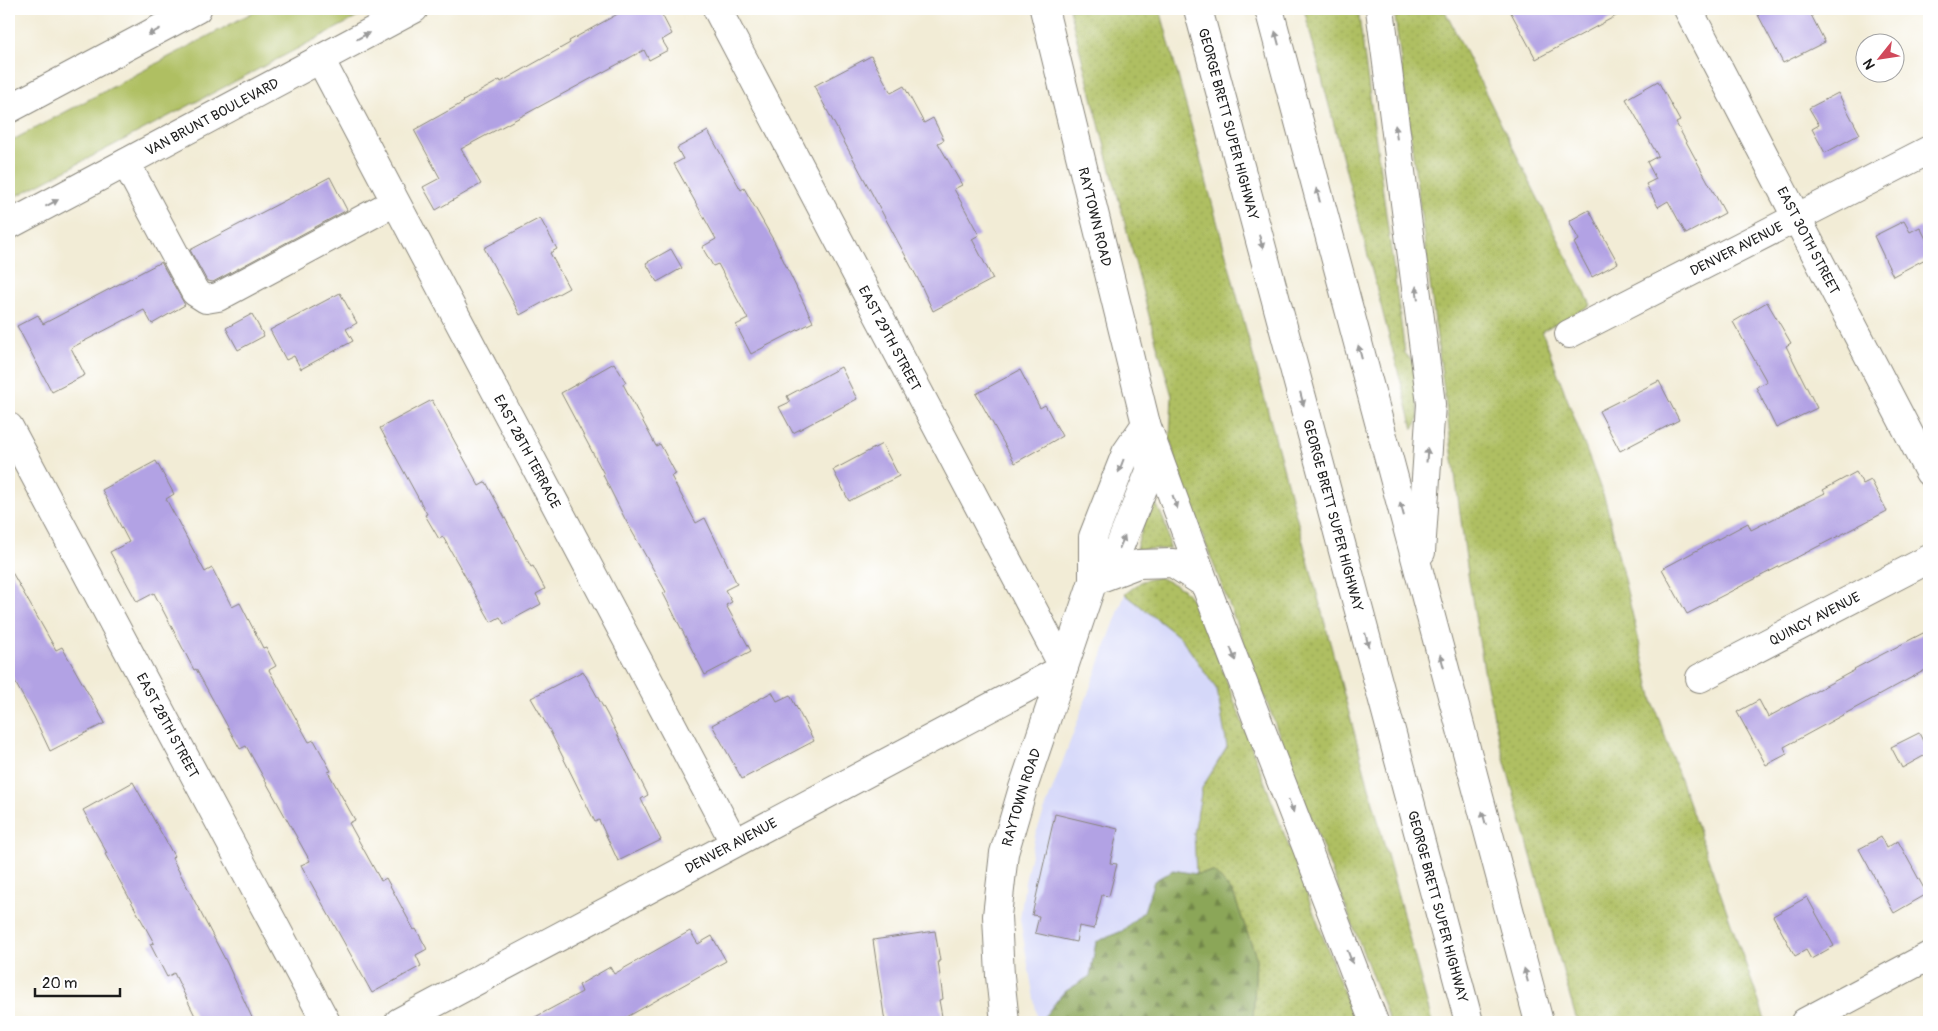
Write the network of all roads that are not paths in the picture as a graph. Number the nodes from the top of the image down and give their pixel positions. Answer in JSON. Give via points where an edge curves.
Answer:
{"nodes":[{"id":1,"x":197,"y":9,"type":"edge"},
{"id":2,"x":414,"y":9,"type":"edge"},
{"id":3,"x":717,"y":9,"type":"edge"},
{"id":4,"x":1044,"y":9,"type":"edge"},
{"id":5,"x":1198,"y":9,"type":"edge"},
{"id":6,"x":1269,"y":9,"type":"edge"},
{"id":7,"x":1380,"y":9,"type":"edge"},
{"id":8,"x":1688,"y":9,"type":"edge"},
{"id":9,"x":320,"y":59,"type":"junction"},
{"id":10,"x":9,"y":110,"type":"edge"},
{"id":11,"x":1929,"y":150,"type":"edge"},
{"id":12,"x":126,"y":163,"type":"junction"},
{"id":13,"x":396,"y":202,"type":"junction"},
{"id":14,"x":1797,"y":218,"type":"junction"},
{"id":15,"x":9,"y":225,"type":"edge"},
{"id":16,"x":1569,"y":334,"type":"dead end"},
{"id":17,"x":1146,"y":424,"type":"junction"},
{"id":18,"x":9,"y":427,"type":"edge"},
{"id":19,"x":1929,"y":472,"type":"edge"},
{"id":20,"x":1929,"y":559,"type":"edge"},
{"id":21,"x":1419,"y":573,"type":"junction"},
{"id":22,"x":1093,"y":581,"type":"junction"},
{"id":23,"x":1205,"y":584,"type":"junction"},
{"id":24,"x":1064,"y":668,"type":"junction"},
{"id":25,"x":1700,"y":678,"type":"dead end"},
{"id":26,"x":734,"y":842,"type":"junction"},
{"id":27,"x":1929,"y":956,"type":"edge"},
{"id":28,"x":326,"y":1022,"type":"edge"},
{"id":29,"x":399,"y":1022,"type":"edge"},
{"id":30,"x":1005,"y":1022,"type":"edge"},
{"id":31,"x":1374,"y":1022,"type":"edge"},
{"id":32,"x":1469,"y":1022,"type":"edge"},
{"id":33,"x":1539,"y":1022,"type":"edge"},
{"id":34,"x":1805,"y":1022,"type":"edge"}],
"edges":[{"from":1,"to":10,"type":"main road","one_way":true},
{"from":9,"to":2,"type":"main road","name":"VAN BRUNT BOULEVARD","one_way":true},
{"from":3,"to":24,"type":"main road","name":"EAST 29TH STREET"},
{"from":4,"to":17,"type":"main road","name":"RAYTOWN ROAD"},
{"from":5,"to":32,"type":"main road","name":"GEORGE BRETT SUPER HIGHWAY","one_way":true},
{"from":21,"to":6,"type":"main road","one_way":true},
{"from":21,"to":7,"type":"main road","one_way":true,"via":[[1431,404]]},
{"from":8,"to":14,"type":"main road","name":"EAST 30TH STREET"},
{"from":9,"to":12,"type":"main road","name":"VAN BRUNT BOULEVARD"},
{"from":9,"to":13,"type":"main road","name":"EAST 28TH TERRACE"},
{"from":11,"to":14,"type":"main road","name":"DENVER AVENUE"},
{"from":12,"to":13,"type":"main road","via":[[195,292],[206,299],[218,297]]},
{"from":15,"to":12,"type":"main road","name":"VAN BRUNT BOULEVARD","one_way":true},
{"from":13,"to":26,"type":"main road","name":"EAST 28TH TERRACE"},
{"from":14,"to":16,"type":"main road","name":"DENVER AVENUE"},
{"from":14,"to":19,"type":"main road","name":"EAST 30TH STREET"},
{"from":17,"to":22,"type":"main road","name":"RAYTOWN ROAD","via":[[1150,471],[1119,548]]},
{"from":17,"to":23,"type":"main road","one_way":true},
{"from":18,"to":28,"type":"main road","name":"EAST 28TH STREET"},
{"from":20,"to":25,"type":"main road","name":"QUINCY AVENUE"},
{"from":33,"to":21,"type":"main road","one_way":true},
{"from":22,"to":23,"type":"main road","via":[[1138,564],[1173,563]]},
{"from":22,"to":24,"type":"main road","name":"RAYTOWN ROAD"},
{"from":23,"to":31,"type":"main road","one_way":true},
{"from":24,"to":26,"type":"main road","name":"DENVER AVENUE"},
{"from":24,"to":30,"type":"main road","name":"RAYTOWN ROAD","via":[[1022,788],[1004,853],[997,916]]},
{"from":26,"to":29,"type":"main road","name":"DENVER AVENUE"},
{"from":27,"to":34,"type":"main road"}]}
